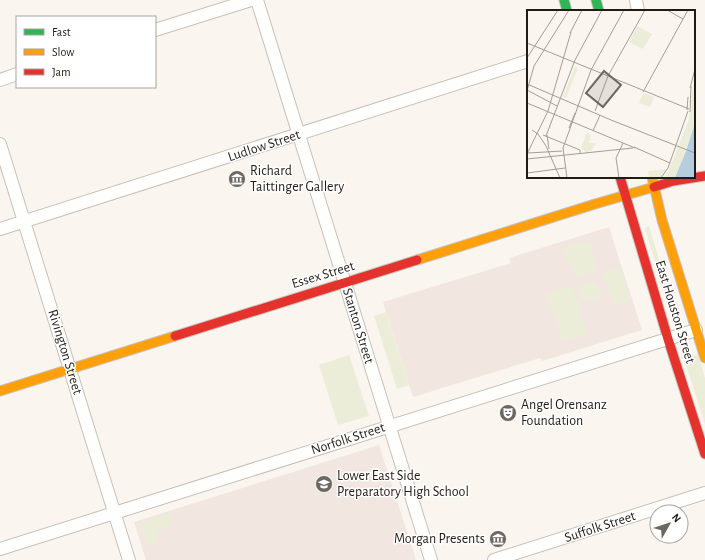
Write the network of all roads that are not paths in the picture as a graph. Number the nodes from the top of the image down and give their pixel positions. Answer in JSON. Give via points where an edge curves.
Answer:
{"nodes":[{"id":1,"x":251,"y":0,"type":"edge"},
{"id":2,"x":257,"y":0,"type":"edge"},
{"id":3,"x":564,"y":0,"type":"edge"},
{"id":4,"x":596,"y":0,"type":"edge"},
{"id":5,"x":636,"y":0,"type":"edge"},
{"id":6,"x":567,"y":10,"type":"edge"},
{"id":7,"x":599,"y":10,"type":"edge"},
{"id":8,"x":638,"y":10,"type":"edge"},
{"id":9,"x":156,"y":30,"type":"edge"},
{"id":10,"x":527,"y":61,"type":"edge"},
{"id":11,"x":16,"y":74,"type":"edge"},
{"id":12,"x":0,"y":80,"type":"edge"},
{"id":13,"x":299,"y":135,"type":"junction"},
{"id":14,"x":0,"y":144,"type":"edge"},
{"id":15,"x":705,"y":176,"type":"edge"},
{"id":16,"x":620,"y":178,"type":"edge"},
{"id":17,"x":652,"y":178,"type":"edge"},
{"id":18,"x":692,"y":178,"type":"edge"},
{"id":19,"x":695,"y":178,"type":"edge"},
{"id":20,"x":654,"y":187,"type":"junction"},
{"id":21,"x":625,"y":195,"type":"junction"},
{"id":22,"x":24,"y":222,"type":"junction"},
{"id":23,"x":0,"y":229,"type":"edge"},
{"id":24,"x":345,"y":282,"type":"junction"},
{"id":25,"x":696,"y":330,"type":"junction"},
{"id":26,"x":668,"y":339,"type":"junction"},
{"id":27,"x":705,"y":358,"type":"edge"},
{"id":28,"x":70,"y":370,"type":"junction"},
{"id":29,"x":0,"y":391,"type":"edge"},
{"id":30,"x":389,"y":426,"type":"junction"},
{"id":31,"x":705,"y":454,"type":"edge"},
{"id":32,"x":705,"y":493,"type":"edge"},
{"id":33,"x":115,"y":513,"type":"junction"},
{"id":34,"x":0,"y":549,"type":"edge"},
{"id":35,"x":129,"y":560,"type":"edge"},
{"id":36,"x":431,"y":560,"type":"edge"},
{"id":37,"x":494,"y":560,"type":"edge"}],
"edges":[{"from":1,"to":9,"type":"street"},
{"from":2,"to":13,"type":"street","name":"Stanton Street"},
{"from":3,"to":6,"type":"main road"},
{"from":4,"to":7,"type":"main road"},
{"from":5,"to":8,"type":"street"},
{"from":10,"to":13,"type":"street","name":"Ludlow Street"},
{"from":11,"to":12,"type":"street"},
{"from":13,"to":22,"type":"street","name":"Ludlow Street"},
{"from":13,"to":24,"type":"street","name":"Stanton Street"},
{"from":14,"to":22,"type":"street","name":"Rivington Street"},
{"from":15,"to":19,"type":"main road","name":"Essex Street"},
{"from":16,"to":21,"type":"main road","name":"East Houston Street"},
{"from":17,"to":20,"type":"main road","name":"East Houston Street"},
{"from":18,"to":20,"type":"main road","name":"Essex Street"},
{"from":20,"to":21,"type":"main road","name":"Essex Street"},
{"from":20,"to":25,"type":"main road","name":"East Houston Street"},
{"from":21,"to":24,"type":"main road","name":"Essex Street"},
{"from":21,"to":26,"type":"main road","name":"East Houston Street"},
{"from":22,"to":23,"type":"street","name":"Ludlow Street"},
{"from":22,"to":28,"type":"street","name":"Rivington Street"},
{"from":24,"to":28,"type":"main road","name":"Essex Street"},
{"from":24,"to":30,"type":"street","name":"Stanton Street"},
{"from":25,"to":26,"type":"street","name":"Norfolk Street"},
{"from":25,"to":27,"type":"main road","name":"East Houston Street"},
{"from":26,"to":30,"type":"street","name":"Norfolk Street"},
{"from":26,"to":31,"type":"main road","name":"East Houston Street"},
{"from":28,"to":29,"type":"main road","name":"Essex Street"},
{"from":28,"to":33,"type":"street","name":"Rivington Street"},
{"from":30,"to":33,"type":"street","name":"Norfolk Street"},
{"from":30,"to":36,"type":"street","name":"Stanton Street"},
{"from":32,"to":37,"type":"street","name":"Suffolk Street"},
{"from":33,"to":34,"type":"street","name":"Norfolk Street"},
{"from":33,"to":35,"type":"street","name":"Rivington Street"}]}
